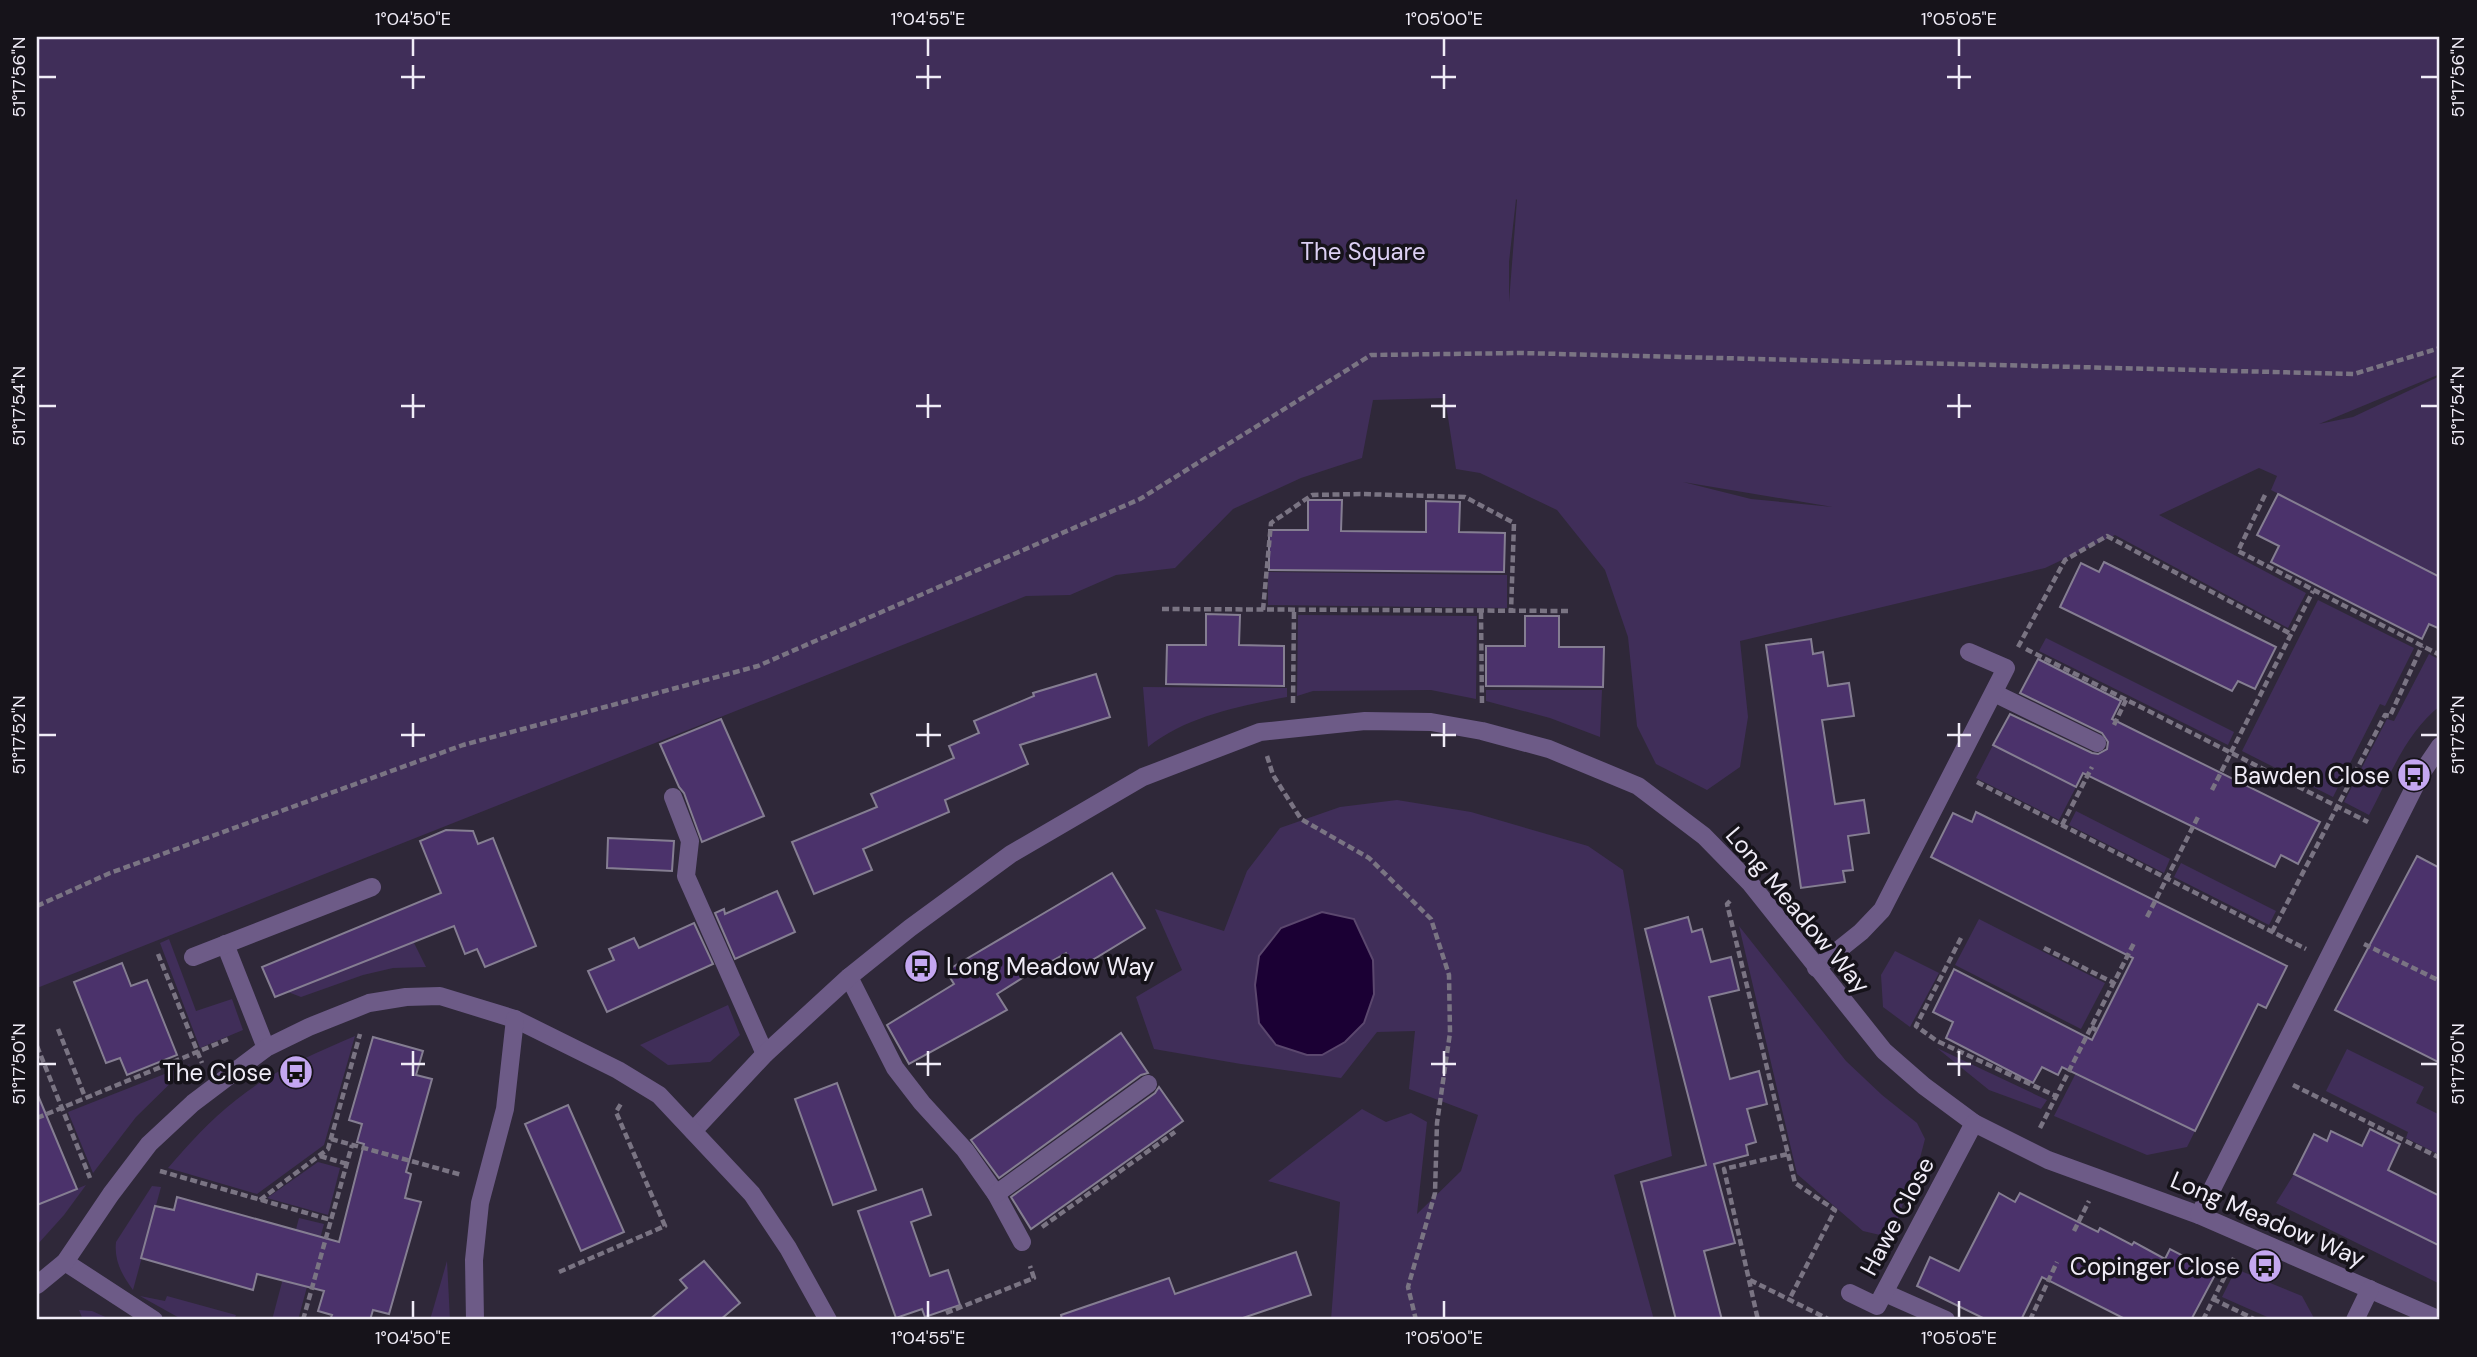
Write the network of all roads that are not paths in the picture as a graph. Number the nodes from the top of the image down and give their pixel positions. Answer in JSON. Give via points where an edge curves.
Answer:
{"nodes":[{"id":1,"x":1969,"y":652,"type":"dead end"},
{"id":2,"x":1994,"y":693,"type":"junction"},
{"id":3,"x":2097,"y":743,"type":"dead end"},
{"id":4,"x":2440,"y":746,"type":"edge"},
{"id":5,"x":673,"y":797,"type":"dead end"},
{"id":6,"x":372,"y":887,"type":"dead end"},
{"id":7,"x":225,"y":944,"type":"junction"},
{"id":8,"x":193,"y":957,"type":"dead end"},
{"id":9,"x":1816,"y":968,"type":"junction"},
{"id":10,"x":849,"y":977,"type":"junction"},
{"id":11,"x":515,"y":1019,"type":"junction"},
{"id":12,"x":266,"y":1048,"type":"junction"},
{"id":13,"x":765,"y":1054,"type":"junction"},
{"id":14,"x":1148,"y":1084,"type":"dead end"},
{"id":15,"x":1974,"y":1123,"type":"junction"},
{"id":16,"x":693,"y":1130,"type":"junction"},
{"id":17,"x":996,"y":1194,"type":"junction"},
{"id":18,"x":2199,"y":1214,"type":"junction"},
{"id":19,"x":1022,"y":1242,"type":"road end"},
{"id":20,"x":65,"y":1262,"type":"junction"},
{"id":21,"x":37,"y":1285,"type":"edge"},
{"id":22,"x":2370,"y":1289,"type":"junction"},
{"id":23,"x":1850,"y":1293,"type":"dead end"},
{"id":24,"x":1885,"y":1293,"type":"junction"},
{"id":25,"x":154,"y":1320,"type":"edge"},
{"id":26,"x":475,"y":1320,"type":"edge"},
{"id":27,"x":828,"y":1320,"type":"edge"},
{"id":28,"x":1946,"y":1320,"type":"edge"},
{"id":29,"x":2355,"y":1320,"type":"edge"},
{"id":30,"x":2440,"y":1320,"type":"edge"}],
"edges":[{"from":1,"to":2,"type":"street","via":[[2006,668]]},
{"from":2,"to":3,"type":"street"},
{"from":2,"to":9,"type":"street","via":[[1882,910]]},
{"from":4,"to":18,"type":"street","via":[[2421,774]]},
{"from":5,"to":13,"type":"street","via":[[690,841],[686,876]]},
{"from":6,"to":7,"type":"street"},
{"from":7,"to":8,"type":"street"},
{"from":7,"to":12,"type":"street"},
{"from":9,"to":10,"type":"street","name":"Long Meadow Way","via":[[1750,883],[1704,836],[1638,786],[1549,749],[1482,731],[1431,722],[1365,721],[1260,732],[1143,777],[1011,854]]},
{"from":9,"to":15,"type":"street","name":"Long Meadow Way","via":[[1884,1051]]},
{"from":10,"to":13,"type":"street","name":"Long Meadow Way"},
{"from":10,"to":17,"type":"street","via":[[895,1068]]},
{"from":11,"to":12,"type":"street","via":[[440,996],[406,997],[369,1003]]},
{"from":11,"to":16,"type":"street","via":[[637,1081],[659,1095]]},
{"from":11,"to":26,"type":"street","via":[[505,1109],[480,1203],[474,1259]]},
{"from":12,"to":20,"type":"street","via":[[193,1103],[149,1144]]},
{"from":13,"to":16,"type":"street","name":"Long Meadow Way"},
{"from":14,"to":17,"type":"street"},
{"from":15,"to":18,"type":"street","name":"Long Meadow Way","via":[[2028,1151]]},
{"from":15,"to":24,"type":"street","name":"Hawe Close"},
{"from":16,"to":27,"type":"street","via":[[752,1194]]},
{"from":17,"to":19,"type":"street"},
{"from":18,"to":22,"type":"street","name":"Long Meadow Way"},
{"from":20,"to":21,"type":"street"},
{"from":20,"to":25,"type":"street"},
{"from":22,"to":29,"type":"street"},
{"from":22,"to":30,"type":"street","name":"Long Meadow Way"},
{"from":23,"to":24,"type":"street","name":"Hawe Close","via":[[1877,1306]]},
{"from":24,"to":28,"type":"street"}]}
